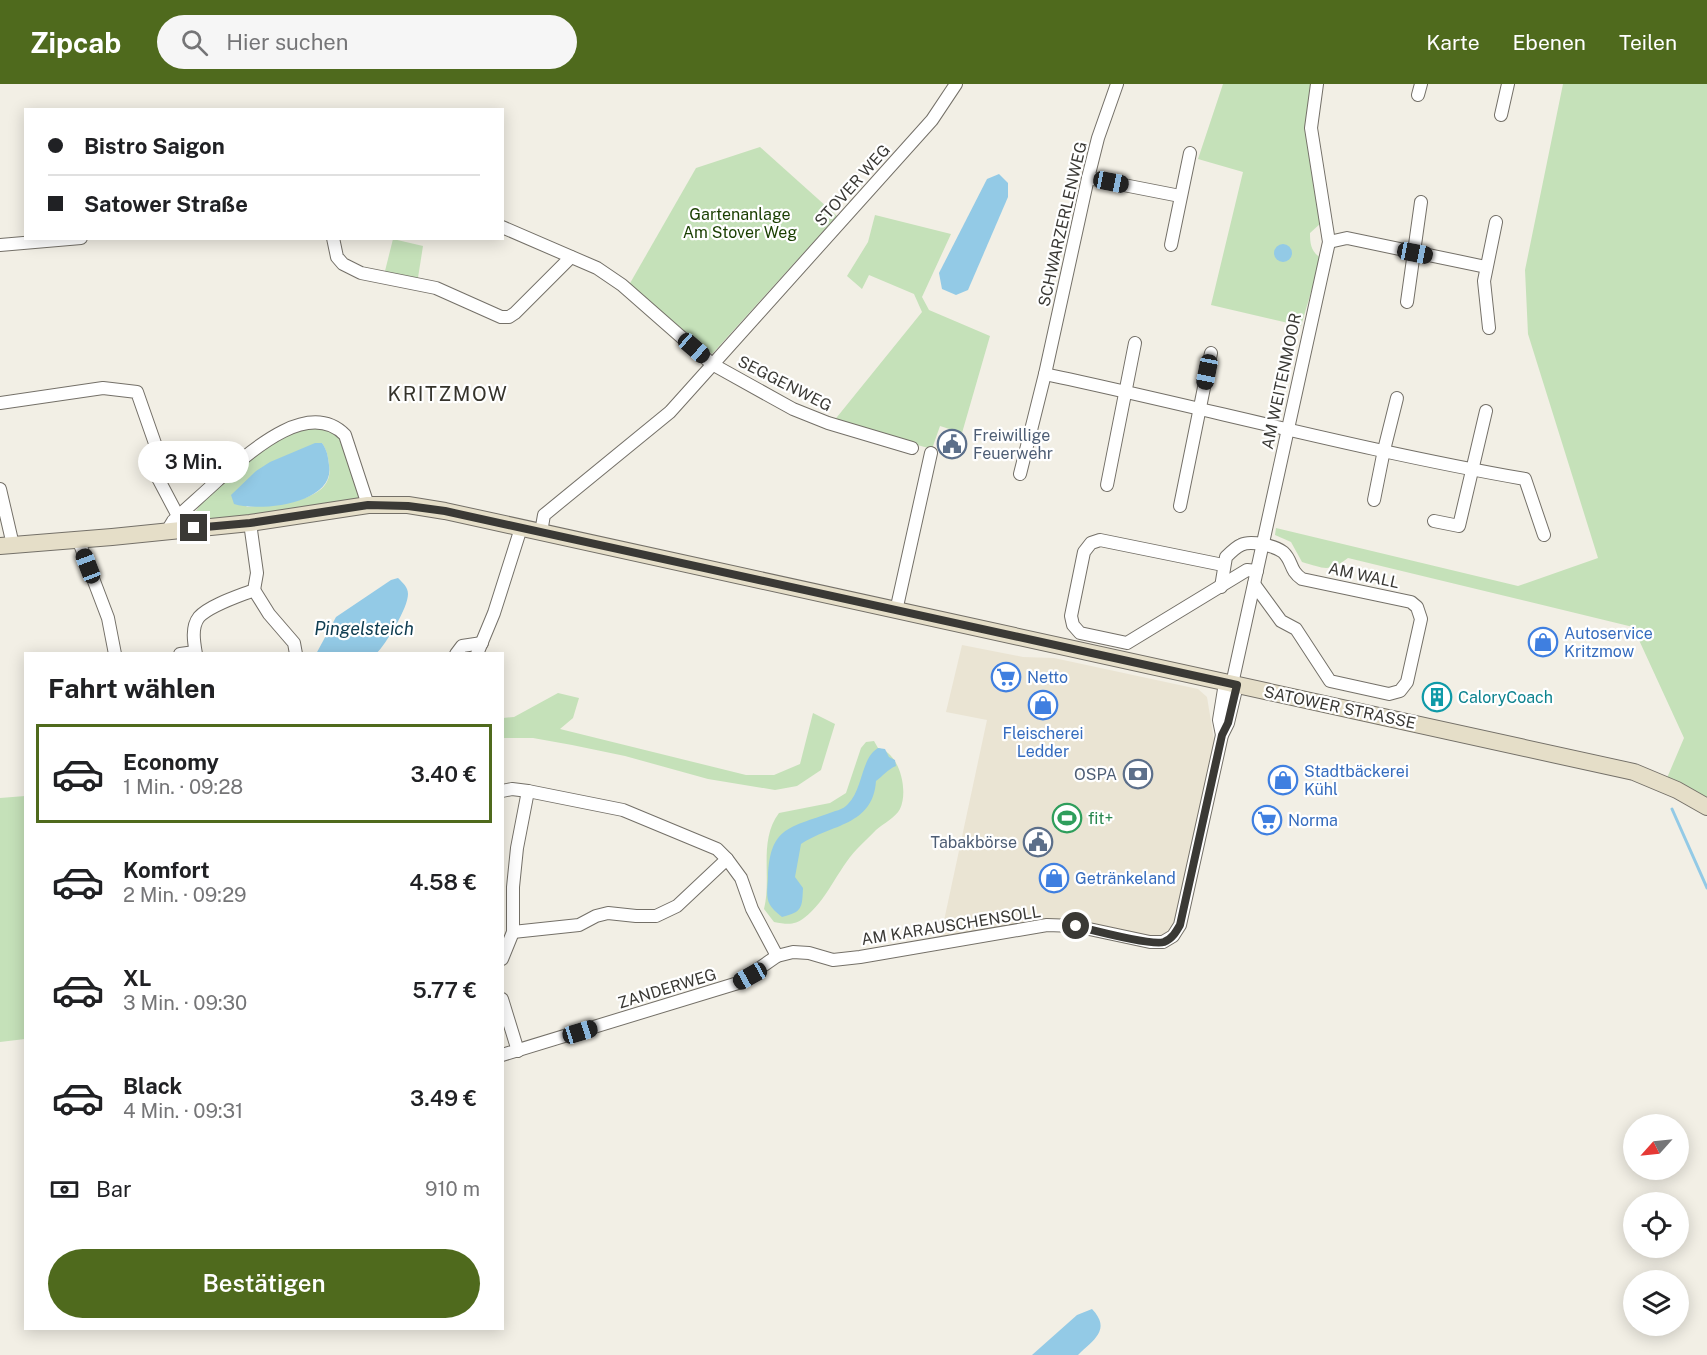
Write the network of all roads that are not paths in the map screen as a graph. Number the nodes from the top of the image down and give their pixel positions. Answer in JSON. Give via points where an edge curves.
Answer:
{"nodes":[{"id":1,"x":956,"y":84,"type":"edge"},
{"id":2,"x":1117,"y":84,"type":"edge"},
{"id":3,"x":1317,"y":84,"type":"edge"},
{"id":4,"x":1508,"y":84,"type":"edge"},
{"id":5,"x":1501,"y":115,"type":"dead end"},
{"id":6,"x":1190,"y":153,"type":"dead end"},
{"id":7,"x":1088,"y":178,"type":"junction"},
{"id":8,"x":1180,"y":196,"type":"junction"},
{"id":9,"x":1421,"y":202,"type":"dead end"},
{"id":10,"x":1496,"y":222,"type":"dead end"},
{"id":11,"x":504,"y":228,"type":"edge"},
{"id":12,"x":58,"y":240,"type":"edge"},
{"id":13,"x":333,"y":240,"type":"edge"},
{"id":14,"x":1329,"y":242,"type":"junction"},
{"id":15,"x":0,"y":245,"type":"edge"},
{"id":16,"x":1171,"y":245,"type":"dead end"},
{"id":17,"x":1415,"y":253,"type":"junction"},
{"id":18,"x":571,"y":258,"type":"junction"},
{"id":19,"x":1485,"y":267,"type":"junction"},
{"id":20,"x":1407,"y":302,"type":"dead end"},
{"id":21,"x":1489,"y":328,"type":"dead end"},
{"id":22,"x":1135,"y":343,"type":"dead end"},
{"id":23,"x":1211,"y":353,"type":"dead end"},
{"id":24,"x":712,"y":364,"type":"junction"},
{"id":25,"x":1044,"y":374,"type":"junction"},
{"id":26,"x":1126,"y":391,"type":"junction"},
{"id":27,"x":1397,"y":398,"type":"dead end"},
{"id":28,"x":0,"y":403,"type":"edge"},
{"id":29,"x":1200,"y":409,"type":"junction"},
{"id":30,"x":1486,"y":411,"type":"dead end"},
{"id":31,"x":1287,"y":430,"type":"junction"},
{"id":32,"x":912,"y":448,"type":"dead end"},
{"id":33,"x":1384,"y":450,"type":"junction"},
{"id":34,"x":931,"y":453,"type":"dead end"},
{"id":35,"x":1473,"y":470,"type":"junction"},
{"id":36,"x":1020,"y":474,"type":"dead end"},
{"id":37,"x":1107,"y":485,"type":"dead end"},
{"id":38,"x":0,"y":489,"type":"edge"},
{"id":39,"x":1374,"y":500,"type":"dead end"},
{"id":40,"x":368,"y":505,"type":"junction"},
{"id":41,"x":1180,"y":506,"type":"dead end"},
{"id":42,"x":178,"y":516,"type":"junction"},
{"id":43,"x":1434,"y":521,"type":"dead end"},
{"id":44,"x":250,"y":523,"type":"junction"},
{"id":45,"x":521,"y":528,"type":"junction"},
{"id":46,"x":167,"y":531,"type":"junction"},
{"id":47,"x":541,"y":532,"type":"junction"},
{"id":48,"x":1545,"y":535,"type":"dead end"},
{"id":49,"x":78,"y":539,"type":"junction"},
{"id":50,"x":6,"y":545,"type":"edge"},
{"id":51,"x":1262,"y":545,"type":"junction"},
{"id":52,"x":1223,"y":565,"type":"junction"},
{"id":53,"x":1256,"y":578,"type":"junction"},
{"id":54,"x":1221,"y":587,"type":"junction"},
{"id":55,"x":254,"y":590,"type":"junction"},
{"id":56,"x":896,"y":611,"type":"junction"},
{"id":57,"x":479,"y":648,"type":"edge"},
{"id":58,"x":115,"y":652,"type":"edge"},
{"id":59,"x":196,"y":652,"type":"edge"},
{"id":60,"x":296,"y":652,"type":"edge"},
{"id":61,"x":458,"y":652,"type":"edge"},
{"id":62,"x":1232,"y":684,"type":"junction"},
{"id":63,"x":504,"y":790,"type":"edge"},
{"id":64,"x":528,"y":791,"type":"junction"},
{"id":65,"x":1707,"y":807,"type":"edge"},
{"id":66,"x":727,"y":859,"type":"junction"},
{"id":67,"x":513,"y":932,"type":"junction"},
{"id":68,"x":504,"y":954,"type":"edge"},
{"id":69,"x":777,"y":956,"type":"junction"},
{"id":70,"x":504,"y":1006,"type":"edge"},
{"id":71,"x":518,"y":1051,"type":"junction"},
{"id":72,"x":504,"y":1054,"type":"edge"}],
"edges":[{"from":1,"to":24,"type":"street","name":"STOVER WEG","via":[[932,120]]},
{"from":2,"to":7,"type":"street","name":"SCHWARZERLENWEG"},
{"from":3,"to":14,"type":"street","name":"AM WEITENMOOR","via":[[1311,128]]},
{"from":4,"to":5,"type":"street"},
{"from":6,"to":8,"type":"street"},
{"from":7,"to":8,"type":"street"},
{"from":7,"to":25,"type":"street","name":"SCHWARZERLENWEG"},
{"from":8,"to":16,"type":"street"},
{"from":9,"to":17,"type":"street"},
{"from":10,"to":19,"type":"street"},
{"from":11,"to":18,"type":"street","name":"SEGGENWEG"},
{"from":12,"to":15,"type":"street"},
{"from":13,"to":18,"type":"street","via":[[343,264],[361,273],[436,288],[501,317],[515,313]]},
{"from":14,"to":17,"type":"street","via":[[1347,238]]},
{"from":14,"to":31,"type":"street","name":"AM WEITENMOOR"},
{"from":17,"to":19,"type":"street"},
{"from":17,"to":20,"type":"street"},
{"from":18,"to":24,"type":"street","name":"SEGGENWEG","via":[[597,268],[622,285]]},
{"from":19,"to":21,"type":"street"},
{"from":22,"to":26,"type":"street"},
{"from":23,"to":29,"type":"street"},
{"from":24,"to":32,"type":"street","name":"SEGGENWEG","via":[[810,417]]},
{"from":24,"to":47,"type":"street","name":"STOVER WEG","via":[[670,412],[544,515]]},
{"from":25,"to":26,"type":"street"},
{"from":25,"to":36,"type":"street"},
{"from":26,"to":29,"type":"street"},
{"from":26,"to":37,"type":"street"},
{"from":27,"to":33,"type":"street"},
{"from":28,"to":42,"type":"street","via":[[103,388],[137,392],[158,452],[150,463]]},
{"from":29,"to":31,"type":"street"},
{"from":29,"to":41,"type":"street"},
{"from":30,"to":35,"type":"street"},
{"from":31,"to":33,"type":"street"},
{"from":31,"to":51,"type":"street","name":"AM WEITENMOOR"},
{"from":33,"to":35,"type":"street"},
{"from":33,"to":39,"type":"street"},
{"from":34,"to":56,"type":"street"},
{"from":35,"to":43,"type":"street","via":[[1459,526]]},
{"from":35,"to":48,"type":"street","via":[[1525,479]]},
{"from":38,"to":50,"type":"street"},
{"from":40,"to":42,"type":"street","via":[[345,435],[325,423],[299,425],[262,443]]},
{"from":40,"to":44,"type":"main road","name":"SATOWER STRASSE"},
{"from":40,"to":45,"type":"main road","name":"SATOWER STRASSE","via":[[423,508]]},
{"from":42,"to":46,"type":"street"},
{"from":44,"to":46,"type":"main road","name":"SATOWER STRASSE"},
{"from":44,"to":55,"type":"street","via":[[257,573]]},
{"from":45,"to":47,"type":"main road","name":"SATOWER STRASSE"},
{"from":45,"to":57,"type":"street"},
{"from":46,"to":49,"type":"main road","name":"SATOWER STRASSE"},
{"from":47,"to":56,"type":"main road","name":"SATOWER STRASSE"},
{"from":49,"to":50,"type":"main road","name":"SATOWER STRASSE"},
{"from":49,"to":58,"type":"street","via":[[108,618]]},
{"from":51,"to":52,"type":"street","via":[[1242,544],[1226,557]]},
{"from":51,"to":53,"type":"street","name":"AM WEITENMOOR"},
{"from":51,"to":53,"type":"street","name":"AM WALL","via":[[1282,551],[1293,573],[1302,579],[1411,602],[1418,607],[1421,619],[1407,682],[1400,691],[1389,694],[1330,681],[1296,629],[1281,621]]},
{"from":52,"to":54,"type":"street"},
{"from":52,"to":54,"type":"street","via":[[1100,540],[1090,543],[1084,552],[1071,616],[1073,625],[1080,633],[1127,643]]},
{"from":53,"to":54,"type":"street","via":[[1247,570]]},
{"from":53,"to":62,"type":"street","name":"AM WEITENMOOR"},
{"from":55,"to":59,"type":"street","via":[[198,618],[193,634]]},
{"from":55,"to":60,"type":"street","via":[[268,614],[294,643]]},
{"from":56,"to":62,"type":"main road","name":"SATOWER STRASSE"},
{"from":57,"to":61,"type":"street","via":[[462,646]]},
{"from":62,"to":65,"type":"main road","name":"SATOWER STRASSE","via":[[1634,772]]},
{"from":62,"to":69,"type":"street","name":"AM KARAUSCHENSOLL","via":[[1228,723],[1222,735],[1180,925],[1163,942],[1076,926],[1047,925],[860,957],[833,960],[793,952]]},
{"from":63,"to":64,"type":"street"},
{"from":64,"to":66,"type":"street","via":[[623,810],[717,849]]},
{"from":64,"to":67,"type":"street","via":[[517,848]]},
{"from":66,"to":67,"type":"street","via":[[677,906],[656,916],[608,913],[579,925]]},
{"from":66,"to":69,"type":"street","via":[[741,878],[752,909]]},
{"from":67,"to":68,"type":"street"},
{"from":69,"to":71,"type":"street","name":"ZANDERWEG","via":[[738,982]]},
{"from":70,"to":71,"type":"street"},
{"from":71,"to":72,"type":"street","name":"ZANDERWEG"}]}
